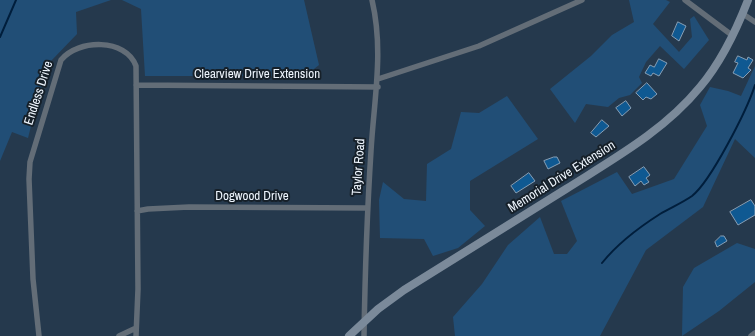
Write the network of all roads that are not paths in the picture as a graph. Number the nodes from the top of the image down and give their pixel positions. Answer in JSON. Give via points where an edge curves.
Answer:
{"nodes":[{"id":1,"x":372,"y":0,"type":"edge"},
{"id":2,"x":582,"y":0,"type":"edge"},
{"id":3,"x":686,"y":0,"type":"edge"},
{"id":4,"x":748,"y":0,"type":"edge"},
{"id":5,"x":743,"y":14,"type":"junction"},
{"id":6,"x":755,"y":22,"type":"edge"},
{"id":7,"x":733,"y":36,"type":"junction"},
{"id":8,"x":378,"y":79,"type":"junction"},
{"id":9,"x":136,"y":85,"type":"junction"},
{"id":10,"x":378,"y":87,"type":"junction"},
{"id":11,"x":367,"y":208,"type":"junction"},
{"id":12,"x":137,"y":211,"type":"junction"},
{"id":13,"x":364,"y":321,"type":"junction"},
{"id":14,"x":136,"y":328,"type":"junction"},
{"id":15,"x":755,"y":333,"type":"edge"},
{"id":16,"x":39,"y":336,"type":"edge"},
{"id":17,"x":119,"y":336,"type":"edge"},
{"id":18,"x":136,"y":336,"type":"edge"},
{"id":19,"x":349,"y":336,"type":"edge"},
{"id":20,"x":364,"y":336,"type":"edge"},
{"id":21,"x":751,"y":336,"type":"edge"}],
"edges":[{"from":1,"to":8,"type":"street","name":"Taylor Road","via":[[379,43]]},
{"from":2,"to":8,"type":"street","via":[[480,46]]},
{"from":3,"to":7,"type":"street"},
{"from":4,"to":5,"type":"street","name":"Memorial Drive Extension"},
{"from":5,"to":6,"type":"street"},
{"from":5,"to":7,"type":"street","name":"Memorial Drive Extension"},
{"from":7,"to":13,"type":"street","name":"Memorial Drive Extension","via":[[700,87],[653,132],[404,290]]},
{"from":8,"to":10,"type":"street","name":"Taylor Road"},
{"from":9,"to":10,"type":"street","name":"Clearview Drive Extension"},
{"from":9,"to":12,"type":"street","name":"Endless Drive"},
{"from":9,"to":16,"type":"street","name":"Endless Drive","via":[[136,66],[133,59],[110,46],[91,45],[74,49],[66,54],[59,65],[34,145],[29,171],[33,279]]},
{"from":10,"to":11,"type":"street","name":"Taylor Road"},
{"from":11,"to":12,"type":"street","name":"Dogwood Drive","via":[[189,207]]},
{"from":11,"to":13,"type":"street","name":"Taylor Road"},
{"from":12,"to":14,"type":"street","name":"Endless Drive"},
{"from":13,"to":19,"type":"street","name":"Memorial Drive Extension"},
{"from":13,"to":20,"type":"street","name":"Taylor Road"},
{"from":14,"to":17,"type":"street"},
{"from":14,"to":18,"type":"street","name":"Endless Drive"},
{"from":15,"to":21,"type":"street"}]}
